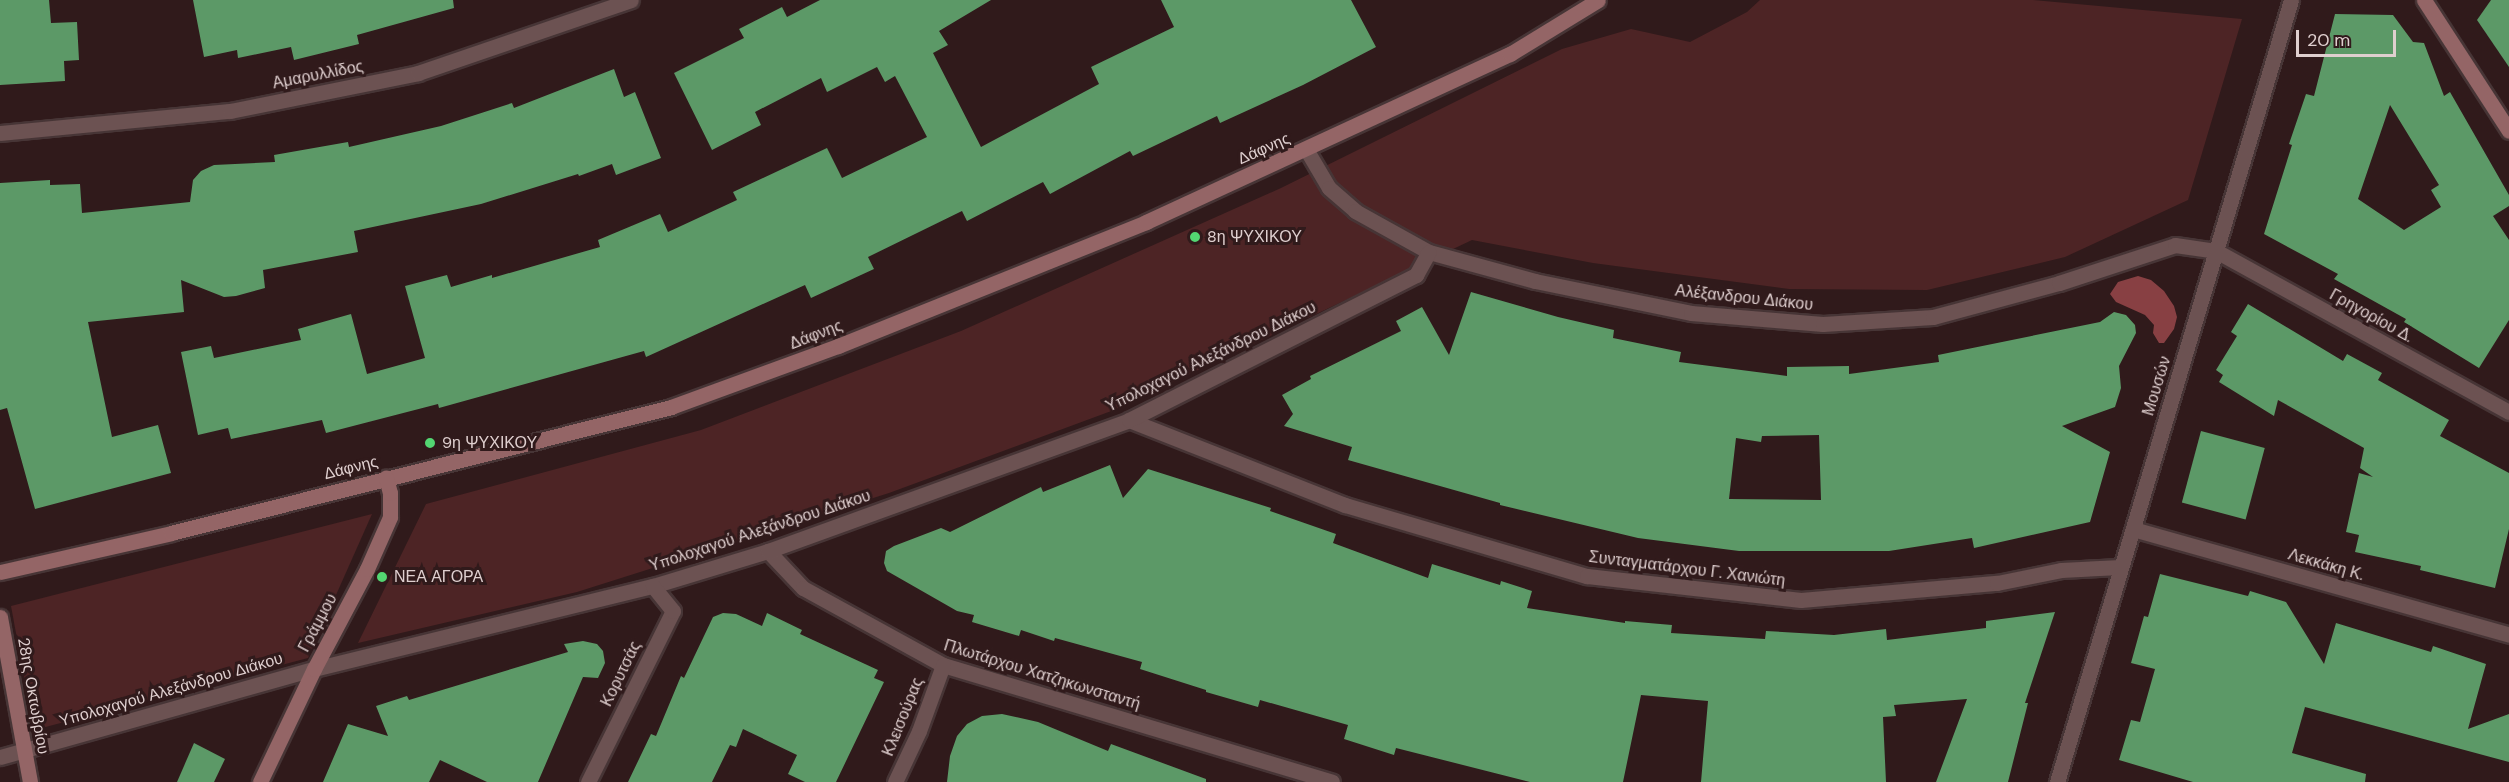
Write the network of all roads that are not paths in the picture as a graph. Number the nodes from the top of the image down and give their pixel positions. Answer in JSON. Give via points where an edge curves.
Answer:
{"nodes":[{"id":1,"x":631,"y":0,"type":"edge"},
{"id":2,"x":1598,"y":0,"type":"edge"},
{"id":3,"x":2291,"y":0,"type":"edge"},
{"id":4,"x":2424,"y":0,"type":"edge"},
{"id":5,"x":2509,"y":131,"type":"edge"},
{"id":6,"x":0,"y":133,"type":"edge"},
{"id":7,"x":1306,"y":149,"type":"junction"},
{"id":8,"x":2216,"y":251,"type":"junction"},
{"id":9,"x":1430,"y":252,"type":"junction"},
{"id":10,"x":2509,"y":412,"type":"edge"},
{"id":11,"x":1129,"y":420,"type":"junction"},
{"id":12,"x":386,"y":478,"type":"junction"},
{"id":13,"x":2133,"y":529,"type":"junction"},
{"id":14,"x":768,"y":550,"type":"junction"},
{"id":15,"x":2121,"y":567,"type":"junction"},
{"id":16,"x":0,"y":572,"type":"edge"},
{"id":17,"x":653,"y":585,"type":"junction"},
{"id":18,"x":0,"y":617,"type":"edge"},
{"id":19,"x":2509,"y":635,"type":"edge"},
{"id":20,"x":943,"y":665,"type":"junction"},
{"id":21,"x":314,"y":669,"type":"junction"},
{"id":22,"x":24,"y":750,"type":"junction"},
{"id":23,"x":0,"y":757,"type":"edge"},
{"id":24,"x":30,"y":782,"type":"edge"},
{"id":25,"x":260,"y":782,"type":"edge"},
{"id":26,"x":588,"y":782,"type":"edge"},
{"id":27,"x":895,"y":782,"type":"edge"},
{"id":28,"x":1332,"y":782,"type":"edge"},
{"id":29,"x":2057,"y":782,"type":"edge"}],
"edges":[{"from":1,"to":6,"type":"street","name":"Αμαρυλλίδος","via":[[418,73],[231,111]]},
{"from":2,"to":7,"type":"main road","name":"Δάφνης","via":[[1510,54]]},
{"from":3,"to":8,"type":"street","name":"Μουσών"},
{"from":4,"to":5,"type":"main road"},
{"from":7,"to":9,"type":"street","name":"Αλέξανδρου Διάκου","via":[[1329,188],[1355,211]]},
{"from":7,"to":12,"type":"main road","name":"Δάφνης","via":[[1146,222],[838,346],[682,403]]},
{"from":8,"to":9,"type":"street","name":"Αλέξανδρου Διάκου","via":[[2175,245],[2059,283],[1934,317],[1823,324],[1691,313],[1534,281]]},
{"from":8,"to":10,"type":"street","name":"Γρηγορίου Δ."},
{"from":8,"to":13,"type":"street","name":"Μουσών"},
{"from":9,"to":11,"type":"street","name":"Υπολοχαγού Αλεξάνδρου Διάκου","via":[[1416,276]]},
{"from":11,"to":14,"type":"street","name":"Υπολοχαγού Αλεξάνδρου Διάκου"},
{"from":11,"to":15,"type":"street","name":"Συνταγματάρχου Γ. Χανιώτη","via":[[1346,505],[1587,576],[1801,600],[1997,583],[2061,570]]},
{"from":12,"to":16,"type":"main road","name":"Δάφνης"},
{"from":12,"to":21,"type":"main road","name":"Γράμμου","via":[[390,517]]},
{"from":13,"to":15,"type":"street","name":"Μουσών"},
{"from":13,"to":19,"type":"street","name":"Λεκκάκη Κ."},
{"from":14,"to":17,"type":"street","name":"Υπολοχαγού Αλεξάνδρου Διάκου"},
{"from":14,"to":20,"type":"street","name":"Πλωτάρχου Χατζηκωνσταντή","via":[[803,588]]},
{"from":15,"to":29,"type":"street","name":"Μουσών"},
{"from":17,"to":21,"type":"street","name":"Υπολοχαγού Αλεξάνδρου Διάκου"},
{"from":17,"to":26,"type":"street","name":"Κορυτσάς","via":[[673,611]]},
{"from":18,"to":22,"type":"main road","name":"28ης Οκτωβρίου"},
{"from":20,"to":27,"type":"street","name":"Κλεισούρας"},
{"from":20,"to":28,"type":"street","name":"Πλωτάρχου Χατζηκωνσταντή"},
{"from":21,"to":22,"type":"street","name":"Υπολοχαγού Αλεξάνδρου Διάκου"},
{"from":21,"to":25,"type":"main road","name":"Γράμμου"},
{"from":22,"to":23,"type":"street","name":"Υπολοχαγού Αλεξάνδρου Διάκου"},
{"from":22,"to":24,"type":"main road","name":"28ης Οκτωβρίου"}]}
